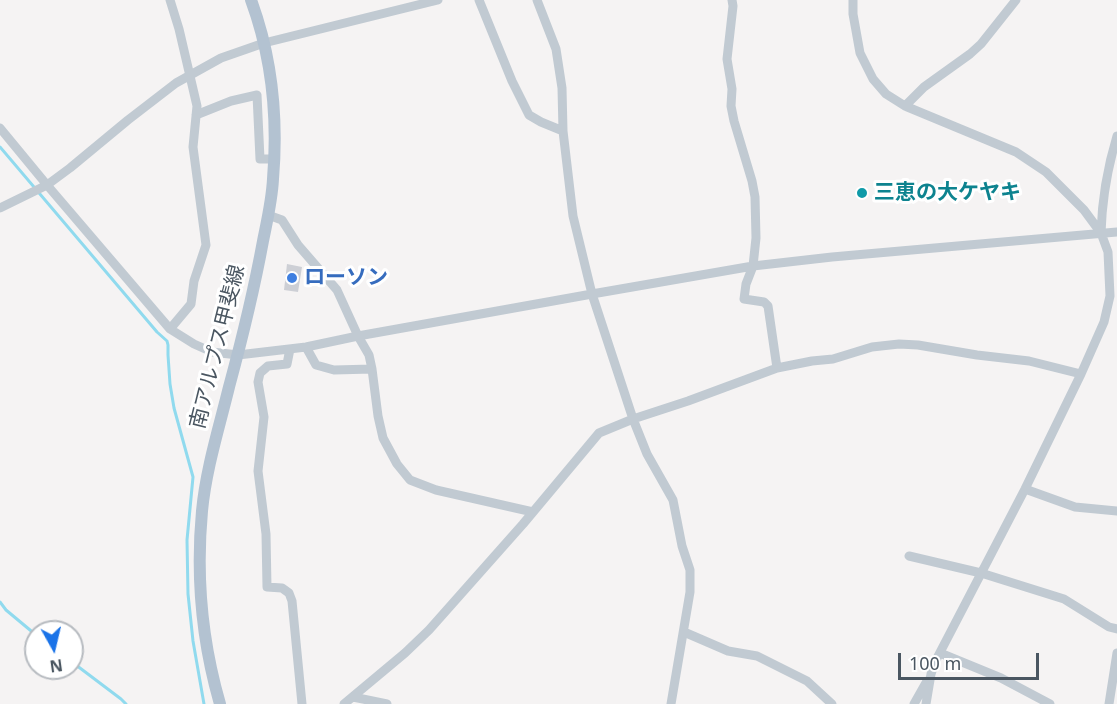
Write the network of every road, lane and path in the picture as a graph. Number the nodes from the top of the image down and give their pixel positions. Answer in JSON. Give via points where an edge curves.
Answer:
{"nodes":[{"id":1,"x":170,"y":0,"type":"edge"},
{"id":2,"x":251,"y":0,"type":"edge"},
{"id":3,"x":438,"y":0,"type":"edge"},
{"id":4,"x":478,"y":0,"type":"edge"},
{"id":5,"x":537,"y":0,"type":"edge"},
{"id":6,"x":732,"y":0,"type":"edge"},
{"id":7,"x":853,"y":0,"type":"edge"},
{"id":8,"x":1016,"y":0,"type":"edge"},
{"id":9,"x":264,"y":44,"type":"junction"},
{"id":10,"x":190,"y":74,"type":"junction"},
{"id":11,"x":905,"y":106,"type":"junction"},
{"id":12,"x":196,"y":115,"type":"junction"},
{"id":13,"x":0,"y":128,"type":"edge"},
{"id":14,"x":564,"y":131,"type":"junction"},
{"id":15,"x":1117,"y":136,"type":"edge"},
{"id":16,"x":274,"y":159,"type":"junction"},
{"id":17,"x":47,"y":186,"type":"junction"},
{"id":18,"x":0,"y":208,"type":"edge"},
{"id":19,"x":268,"y":215,"type":"junction"},
{"id":20,"x":1117,"y":232,"type":"edge"},
{"id":21,"x":1101,"y":233,"type":"junction"},
{"id":22,"x":753,"y":266,"type":"junction"},
{"id":23,"x":592,"y":294,"type":"junction"},
{"id":24,"x":1114,"y":296,"type":"edge"},
{"id":25,"x":170,"y":329,"type":"junction"},
{"id":26,"x":358,"y":336,"type":"junction"},
{"id":27,"x":306,"y":347,"type":"junction"},
{"id":28,"x":290,"y":349,"type":"junction"},
{"id":29,"x":238,"y":355,"type":"junction"},
{"id":30,"x":777,"y":368,"type":"junction"},
{"id":31,"x":372,"y":369,"type":"junction"},
{"id":32,"x":1081,"y":374,"type":"junction"},
{"id":33,"x":633,"y":419,"type":"junction"},
{"id":34,"x":1025,"y":489,"type":"junction"},
{"id":35,"x":533,"y":512,"type":"junction"},
{"id":36,"x":1117,"y":512,"type":"edge"},
{"id":37,"x":909,"y":556,"type":"dead end"},
{"id":38,"x":981,"y":573,"type":"junction"},
{"id":39,"x":1117,"y":629,"type":"edge"},
{"id":40,"x":684,"y":632,"type":"junction"},
{"id":41,"x":940,"y":653,"type":"junction"},
{"id":42,"x":1117,"y":653,"type":"edge"},
{"id":43,"x":931,"y":674,"type":"junction"},
{"id":44,"x":353,"y":697,"type":"junction"},
{"id":45,"x":220,"y":704,"type":"edge"},
{"id":46,"x":302,"y":704,"type":"edge"},
{"id":47,"x":344,"y":704,"type":"edge"},
{"id":48,"x":387,"y":704,"type":"edge"},
{"id":49,"x":671,"y":704,"type":"edge"},
{"id":50,"x":832,"y":704,"type":"edge"},
{"id":51,"x":914,"y":704,"type":"edge"},
{"id":52,"x":926,"y":704,"type":"edge"},
{"id":53,"x":1050,"y":704,"type":"edge"},
{"id":54,"x":1109,"y":704,"type":"edge"}],
"edges":[{"from":1,"to":10,"type":"street"},
{"from":2,"to":9,"type":"main road","name":"南アルプス甲斐線"},
{"from":3,"to":9,"type":"street"},
{"from":4,"to":14,"type":"street","via":[[529,115]]},
{"from":5,"to":14,"type":"street","via":[[556,49]]},
{"from":6,"to":22,"type":"street","via":[[727,59],[734,121],[755,197]]},
{"from":7,"to":11,"type":"street","via":[[860,53],[873,79]]},
{"from":8,"to":11,"type":"street","via":[[981,44]]},
{"from":9,"to":10,"type":"street"},
{"from":9,"to":16,"type":"main road","name":"南アルプス甲斐線","via":[[274,113]]},
{"from":10,"to":12,"type":"street"},
{"from":10,"to":17,"type":"street"},
{"from":11,"to":21,"type":"street","via":[[1016,152],[1046,172]]},
{"from":12,"to":16,"type":"street","via":[[257,95],[260,159]]},
{"from":12,"to":25,"type":"street","via":[[193,147],[206,245],[191,304]]},
{"from":13,"to":17,"type":"street"},
{"from":14,"to":23,"type":"street","via":[[573,216]]},
{"from":15,"to":21,"type":"street","via":[[1102,202]]},
{"from":16,"to":19,"type":"main road","name":"南アルプス甲斐線"},
{"from":17,"to":18,"type":"street"},
{"from":17,"to":25,"type":"street"},
{"from":19,"to":26,"type":"street","via":[[282,220],[337,290]]},
{"from":19,"to":29,"type":"main road","name":"南アルプス甲斐線"},
{"from":20,"to":21,"type":"street"},
{"from":21,"to":22,"type":"street"},
{"from":21,"to":24,"type":"street","via":[[1108,252]]},
{"from":22,"to":23,"type":"street"},
{"from":22,"to":30,"type":"street","via":[[744,299],[768,306]]},
{"from":23,"to":26,"type":"street"},
{"from":23,"to":33,"type":"street"},
{"from":24,"to":32,"type":"street"},
{"from":25,"to":29,"type":"street","via":[[212,352]]},
{"from":26,"to":27,"type":"street"},
{"from":26,"to":31,"type":"street"},
{"from":27,"to":28,"type":"street"},
{"from":27,"to":31,"type":"street","via":[[316,365],[334,370]]},
{"from":28,"to":29,"type":"street"},
{"from":28,"to":46,"type":"street","via":[[287,364],[268,366],[260,373],[264,417],[258,471],[266,534],[267,587],[282,588],[289,592],[292,601]]},
{"from":29,"to":45,"type":"main road","name":"南アルプス甲斐線","via":[[202,510],[202,603],[212,678]]},
{"from":30,"to":32,"type":"street","via":[[899,344],[1029,361]]},
{"from":30,"to":33,"type":"street"},
{"from":31,"to":35,"type":"street","via":[[383,438],[410,480],[436,490]]},
{"from":32,"to":34,"type":"street"},
{"from":33,"to":35,"type":"street","via":[[599,433]]},
{"from":33,"to":40,"type":"street","via":[[674,500],[690,570]]},
{"from":34,"to":36,"type":"street","via":[[1075,507]]},
{"from":34,"to":38,"type":"street"},
{"from":35,"to":44,"type":"street","via":[[429,630]]},
{"from":37,"to":38,"type":"street"},
{"from":38,"to":39,"type":"street","via":[[1064,599]]},
{"from":38,"to":41,"type":"street"},
{"from":40,"to":49,"type":"street"},
{"from":40,"to":50,"type":"street","via":[[728,651],[757,656],[807,681]]},
{"from":41,"to":43,"type":"street"},
{"from":41,"to":53,"type":"street"},
{"from":42,"to":54,"type":"street"},
{"from":43,"to":51,"type":"street"},
{"from":43,"to":52,"type":"street"},
{"from":44,"to":47,"type":"street"},
{"from":44,"to":48,"type":"street"}]}
